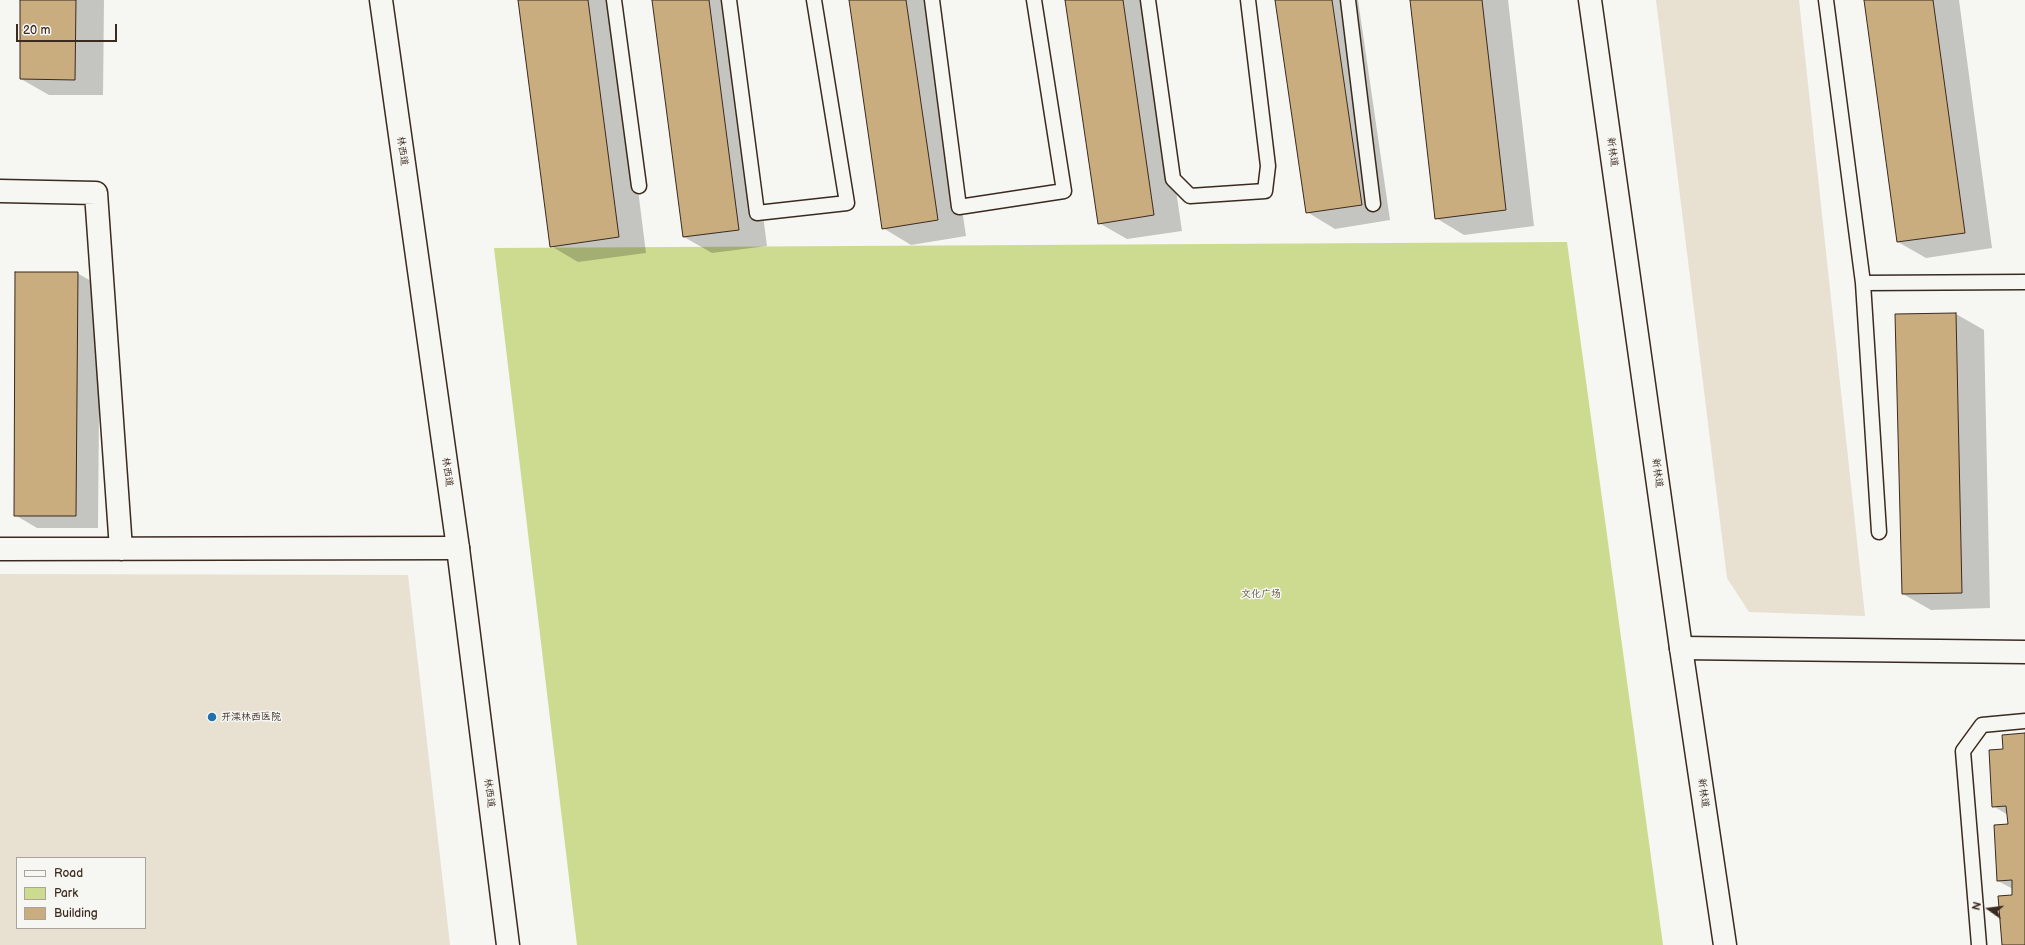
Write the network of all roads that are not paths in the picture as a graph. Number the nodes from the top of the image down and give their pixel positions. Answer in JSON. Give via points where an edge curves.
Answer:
{"nodes":[{"id":1,"x":381,"y":0,"type":"edge"},
{"id":2,"x":614,"y":0,"type":"edge"},
{"id":3,"x":729,"y":0,"type":"edge"},
{"id":4,"x":814,"y":0,"type":"edge"},
{"id":5,"x":932,"y":0,"type":"edge"},
{"id":6,"x":1034,"y":0,"type":"edge"},
{"id":7,"x":1148,"y":0,"type":"edge"},
{"id":8,"x":1248,"y":0,"type":"edge"},
{"id":9,"x":1348,"y":0,"type":"edge"},
{"id":10,"x":1590,"y":0,"type":"edge"},
{"id":11,"x":1826,"y":0,"type":"edge"},
{"id":12,"x":639,"y":186,"type":"dead end"},
{"id":13,"x":0,"y":191,"type":"edge"},
{"id":14,"x":1373,"y":204,"type":"dead end"},
{"id":15,"x":2025,"y":282,"type":"edge"},
{"id":16,"x":1863,"y":283,"type":"junction"},
{"id":17,"x":1879,"y":532,"type":"dead end"},
{"id":18,"x":458,"y":548,"type":"junction"},
{"id":19,"x":0,"y":549,"type":"edge"},
{"id":20,"x":121,"y":549,"type":"junction"},
{"id":21,"x":1681,"y":648,"type":"junction"},
{"id":22,"x":2025,"y":652,"type":"edge"},
{"id":23,"x":2025,"y":721,"type":"edge"},
{"id":24,"x":508,"y":945,"type":"edge"},
{"id":25,"x":1725,"y":945,"type":"edge"},
{"id":26,"x":1979,"y":945,"type":"edge"}],
"edges":[{"from":1,"to":18,"type":"street","name":"林西道"},
{"from":2,"to":12,"type":"lane"},
{"from":3,"to":4,"type":"lane","via":[[757,213],[847,204]]},
{"from":5,"to":6,"type":"lane","via":[[959,207],[1064,192]]},
{"from":7,"to":8,"type":"lane","via":[[1173,179],[1190,196],[1265,191],[1268,166]]},
{"from":9,"to":14,"type":"lane"},
{"from":10,"to":21,"type":"street","name":"新林道"},
{"from":11,"to":16,"type":"lane"},
{"from":13,"to":20,"type":"street","via":[[96,193]]},
{"from":15,"to":16,"type":"lane"},
{"from":16,"to":17,"type":"lane"},
{"from":18,"to":20,"type":"street"},
{"from":18,"to":24,"type":"street","name":"林西道"},
{"from":19,"to":20,"type":"street"},
{"from":21,"to":22,"type":"street"},
{"from":21,"to":25,"type":"street","name":"新林道"},
{"from":23,"to":26,"type":"lane","via":[[1982,725],[1963,751]]}]}
